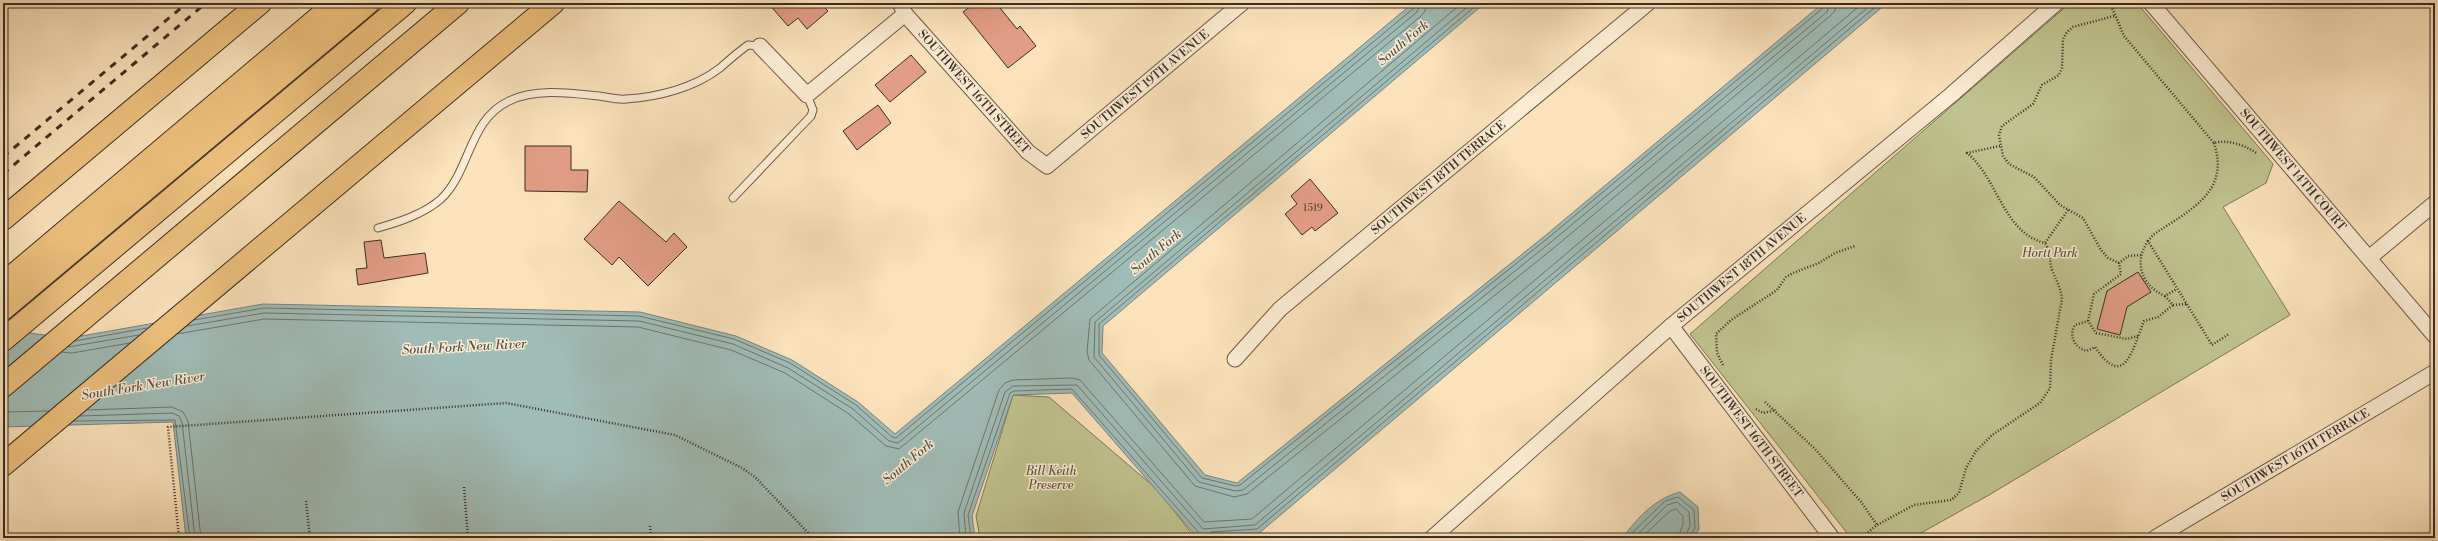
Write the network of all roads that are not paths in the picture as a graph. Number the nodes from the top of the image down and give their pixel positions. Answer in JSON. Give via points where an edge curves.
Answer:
{"nodes":[{"id":1,"x":260,"y":3,"type":"edge"},
{"id":2,"x":336,"y":3,"type":"edge"},
{"id":3,"x":368,"y":3,"type":"edge"},
{"id":4,"x":405,"y":3,"type":"edge"},
{"id":5,"x":458,"y":3,"type":"edge"},
{"id":6,"x":553,"y":3,"type":"edge"},
{"id":7,"x":1242,"y":3,"type":"edge"},
{"id":8,"x":1648,"y":3,"type":"edge"},
{"id":9,"x":2056,"y":3,"type":"edge"},
{"id":10,"x":2151,"y":3,"type":"edge"},
{"id":11,"x":902,"y":8,"type":"edge"},
{"id":12,"x":760,"y":46,"type":"joint"},
{"id":13,"x":807,"y":95,"type":"junction"},
{"id":14,"x":1047,"y":166,"type":"joint"},
{"id":15,"x":733,"y":198,"type":"dead end"},
{"id":16,"x":2435,"y":203,"type":"edge"},
{"id":17,"x":3,"y":219,"type":"edge"},
{"id":18,"x":378,"y":228,"type":"dead end"},
{"id":19,"x":2369,"y":258,"type":"junction"},
{"id":20,"x":3,"y":284,"type":"edge"},
{"id":21,"x":3,"y":309,"type":"edge"},
{"id":22,"x":1671,"y":326,"type":"junction"},
{"id":23,"x":2435,"y":336,"type":"edge"},
{"id":24,"x":3,"y":340,"type":"edge"},
{"id":25,"x":1235,"y":359,"type":"dead end"},
{"id":26,"x":2435,"y":372,"type":"edge"},
{"id":27,"x":3,"y":386,"type":"edge"},
{"id":28,"x":3,"y":465,"type":"edge"},
{"id":29,"x":1432,"y":538,"type":"edge"},
{"id":30,"x":1832,"y":538,"type":"edge"},
{"id":31,"x":2156,"y":538,"type":"edge"}],
"edges":[{"from":1,"to":17,"type":"highway"},
{"from":2,"to":20,"type":"highway"},
{"from":3,"to":21,"type":"highway"},
{"from":4,"to":24,"type":"highway"},
{"from":5,"to":27,"type":"highway"},
{"from":6,"to":28,"type":"highway"},
{"from":7,"to":14,"type":"street","name":"SOUTHWEST 19TH AVENUE"},
{"from":8,"to":25,"type":"street","name":"SOUTHWEST 18TH TERRACE","via":[[1280,309]]},
{"from":9,"to":22,"type":"street","name":"SOUTHWEST 18TH AVENUE","via":[[1951,95]]},
{"from":10,"to":19,"type":"street","name":"SOUTHWEST 14TH COURT"},
{"from":11,"to":13,"type":"street"},
{"from":11,"to":14,"type":"street","name":"SOUTHWEST 16TH STREET","via":[[1028,152]]},
{"from":12,"to":13,"type":"street"},
{"from":12,"to":18,"type":"lane","via":[[748,45],[720,68],[694,84],[661,93],[624,99],[578,94],[528,94],[509,100],[497,107],[486,119],[442,198],[415,215]]},
{"from":13,"to":15,"type":"lane","via":[[813,110],[811,116]]},
{"from":16,"to":19,"type":"street"},
{"from":19,"to":23,"type":"street","name":"SOUTHWEST 14TH COURT"},
{"from":22,"to":29,"type":"street","name":"SOUTHWEST 18TH AVENUE"},
{"from":22,"to":30,"type":"street","name":"SOUTHWEST 16TH STREET"},
{"from":26,"to":31,"type":"street","name":"SOUTHWEST 16TH TERRACE"}]}
